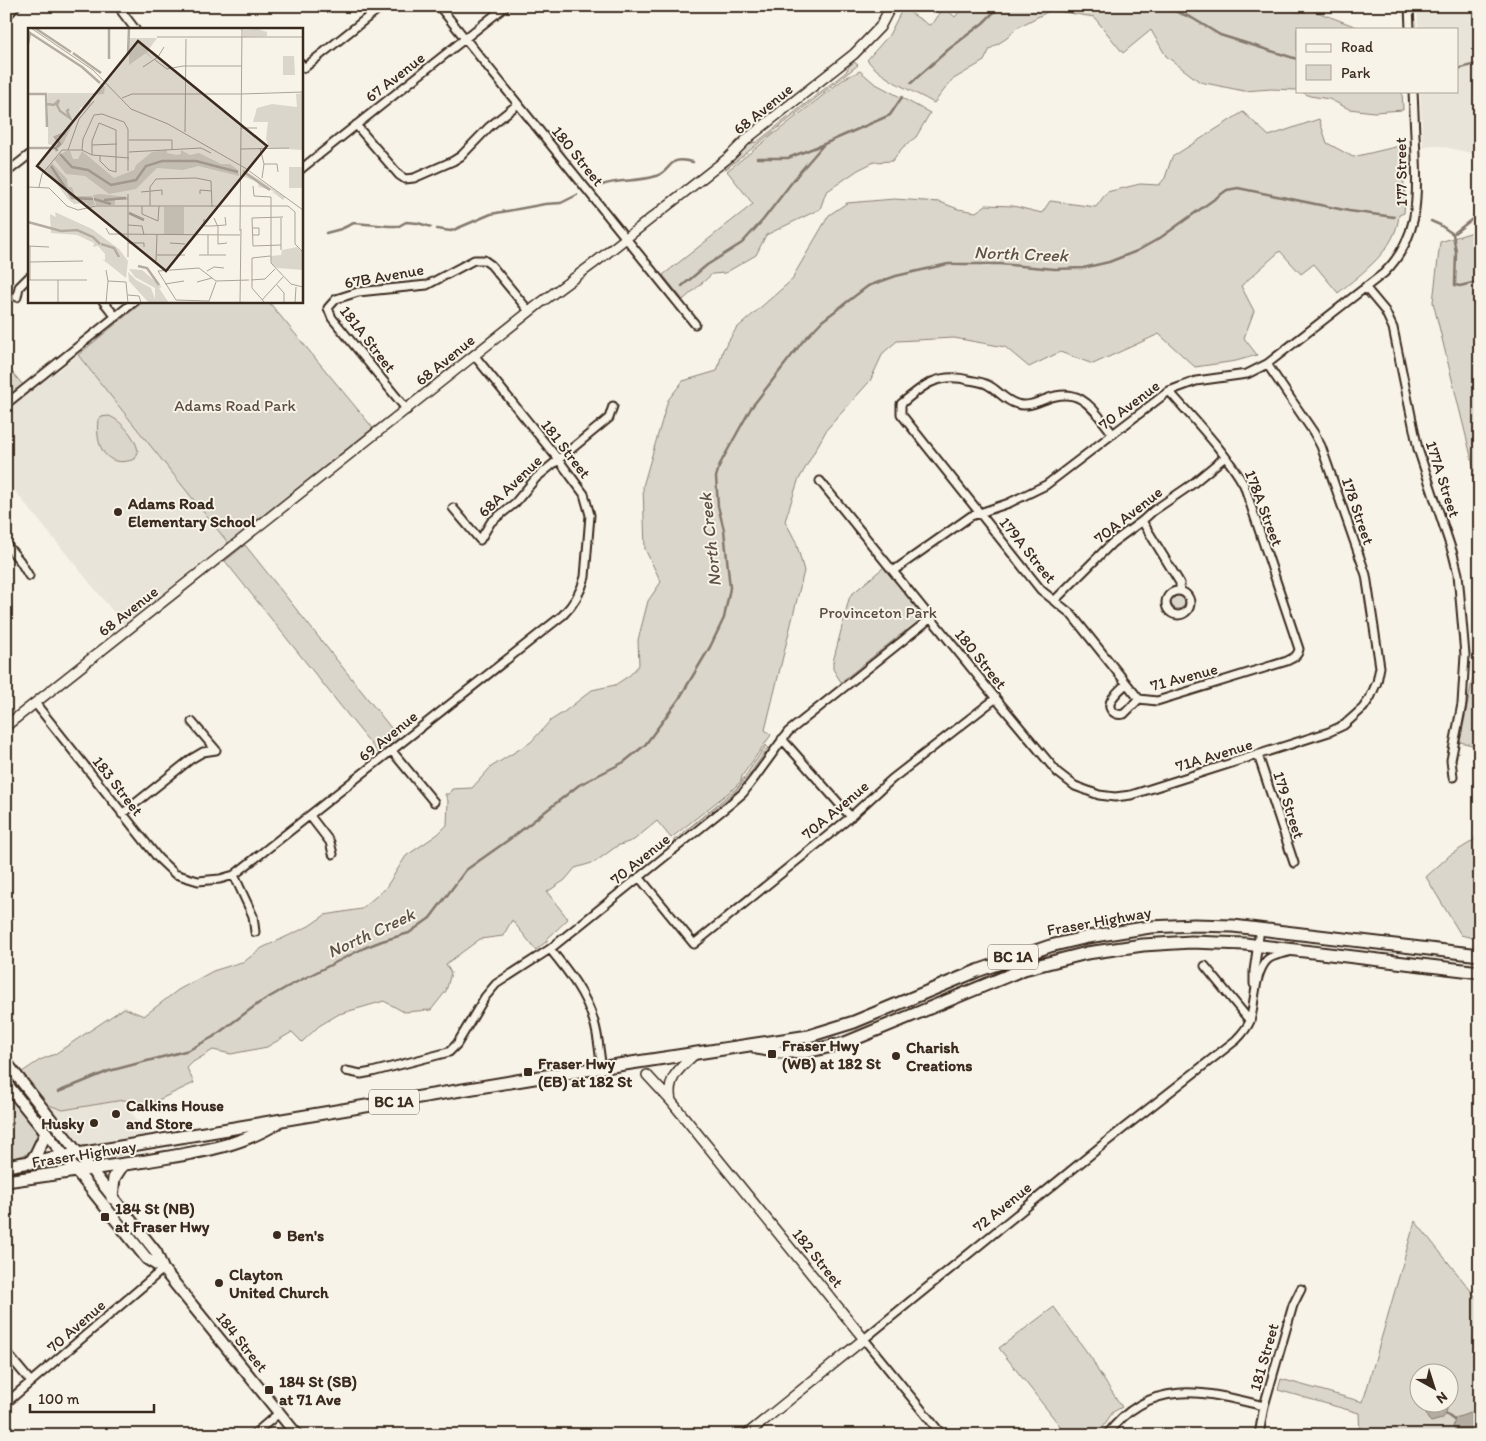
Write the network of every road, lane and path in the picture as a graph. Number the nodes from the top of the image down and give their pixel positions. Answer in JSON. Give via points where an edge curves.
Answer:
{"nodes":[{"id":1,"x":16,"y":6,"type":"edge"},
{"id":2,"x":382,"y":6,"type":"edge"},
{"id":3,"x":439,"y":6,"type":"edge"},
{"id":4,"x":506,"y":6,"type":"edge"},
{"id":5,"x":891,"y":6,"type":"edge"},
{"id":6,"x":1409,"y":6,"type":"edge"},
{"id":7,"x":122,"y":12,"type":"dead end"},
{"id":8,"x":6,"y":17,"type":"edge"},
{"id":9,"x":134,"y":28,"type":"edge"},
{"id":10,"x":1410,"y":28,"type":"edge"},
{"id":11,"x":466,"y":39,"type":"junction"},
{"id":12,"x":302,"y":65,"type":"edge"},
{"id":13,"x":1413,"y":92,"type":"edge"},
{"id":14,"x":518,"y":104,"type":"junction"},
{"id":15,"x":356,"y":126,"type":"junction"},
{"id":16,"x":28,"y":156,"type":"edge"},
{"id":17,"x":302,"y":168,"type":"edge"},
{"id":18,"x":6,"y":173,"type":"edge"},
{"id":19,"x":626,"y":238,"type":"junction"},
{"id":20,"x":1384,"y":272,"type":"joint"},
{"id":21,"x":28,"y":277,"type":"edge"},
{"id":22,"x":1365,"y":287,"type":"junction"},
{"id":23,"x":17,"y":297,"type":"dead end"},
{"id":24,"x":105,"y":302,"type":"edge"},
{"id":25,"x":134,"y":302,"type":"edge"},
{"id":26,"x":328,"y":308,"type":"joint"},
{"id":27,"x":529,"y":312,"type":"junction"},
{"id":28,"x":116,"y":317,"type":"junction"},
{"id":29,"x":695,"y":324,"type":"dead end"},
{"id":30,"x":474,"y":355,"type":"junction"},
{"id":31,"x":1267,"y":364,"type":"junction"},
{"id":32,"x":1169,"y":391,"type":"junction"},
{"id":33,"x":6,"y":404,"type":"edge"},
{"id":34,"x":613,"y":406,"type":"dead end"},
{"id":35,"x":407,"y":410,"type":"junction"},
{"id":36,"x":1113,"y":434,"type":"junction"},
{"id":37,"x":1225,"y":457,"type":"junction"},
{"id":38,"x":558,"y":459,"type":"junction"},
{"id":39,"x":820,"y":482,"type":"dead end"},
{"id":40,"x":453,"y":508,"type":"dead end"},
{"id":41,"x":979,"y":513,"type":"junction"},
{"id":42,"x":1142,"y":521,"type":"junction"},
{"id":43,"x":6,"y":544,"type":"edge"},
{"id":44,"x":893,"y":571,"type":"junction"},
{"id":45,"x":29,"y":576,"type":"dead end"},
{"id":46,"x":585,"y":577,"type":"joint"},
{"id":47,"x":1180,"y":590,"type":"dead end"},
{"id":48,"x":1054,"y":601,"type":"junction"},
{"id":49,"x":931,"y":618,"type":"junction"},
{"id":50,"x":1298,"y":654,"type":"joint"},
{"id":51,"x":1377,"y":682,"type":"joint"},
{"id":52,"x":1126,"y":684,"type":"junction"},
{"id":53,"x":996,"y":699,"type":"junction"},
{"id":54,"x":1138,"y":699,"type":"junction"},
{"id":55,"x":35,"y":703,"type":"junction"},
{"id":56,"x":192,"y":722,"type":"dead end"},
{"id":57,"x":6,"y":726,"type":"edge"},
{"id":58,"x":782,"y":739,"type":"junction"},
{"id":59,"x":392,"y":751,"type":"junction"},
{"id":60,"x":1258,"y":755,"type":"junction"},
{"id":61,"x":1047,"y":760,"type":"joint"},
{"id":62,"x":1454,"y":777,"type":"dead end"},
{"id":63,"x":434,"y":802,"type":"dead end"},
{"id":64,"x":122,"y":814,"type":"junction"},
{"id":65,"x":310,"y":816,"type":"junction"},
{"id":66,"x":851,"y":817,"type":"junction"},
{"id":67,"x":333,"y":854,"type":"dead end"},
{"id":68,"x":1294,"y":863,"type":"dead end"},
{"id":69,"x":234,"y":875,"type":"junction"},
{"id":70,"x":639,"y":877,"type":"junction"},
{"id":71,"x":186,"y":878,"type":"joint"},
{"id":72,"x":1260,"y":929,"type":"junction"},
{"id":73,"x":255,"y":932,"type":"dead end"},
{"id":74,"x":1258,"y":946,"type":"junction"},
{"id":75,"x":550,"y":949,"type":"junction"},
{"id":76,"x":1295,"y":951,"type":"junction"},
{"id":77,"x":1480,"y":955,"type":"edge"},
{"id":78,"x":1205,"y":966,"type":"dead end"},
{"id":79,"x":1480,"y":972,"type":"edge"},
{"id":80,"x":1255,"y":990,"type":"junction"},
{"id":81,"x":1250,"y":1020,"type":"junction"},
{"id":82,"x":740,"y":1047,"type":"junction"},
{"id":83,"x":695,"y":1054,"type":"junction"},
{"id":84,"x":6,"y":1062,"type":"edge"},
{"id":85,"x":602,"y":1068,"type":"junction"},
{"id":86,"x":346,"y":1071,"type":"dead end"},
{"id":87,"x":647,"y":1075,"type":"dead end"},
{"id":88,"x":6,"y":1083,"type":"edge"},
{"id":89,"x":671,"y":1101,"type":"junction"},
{"id":90,"x":280,"y":1121,"type":"junction"},
{"id":91,"x":46,"y":1133,"type":"junction"},
{"id":92,"x":78,"y":1155,"type":"junction"},
{"id":93,"x":65,"y":1157,"type":"junction"},
{"id":94,"x":30,"y":1163,"type":"junction"},
{"id":95,"x":123,"y":1164,"type":"junction"},
{"id":96,"x":6,"y":1166,"type":"edge"},
{"id":97,"x":90,"y":1170,"type":"junction"},
{"id":98,"x":77,"y":1172,"type":"junction"},
{"id":99,"x":6,"y":1181,"type":"edge"},
{"id":100,"x":112,"y":1198,"type":"junction"},
{"id":101,"x":163,"y":1269,"type":"junction"},
{"id":102,"x":1301,"y":1288,"type":"dead end"},
{"id":103,"x":864,"y":1339,"type":"junction"},
{"id":104,"x":6,"y":1352,"type":"edge"},
{"id":105,"x":31,"y":1382,"type":"junction"},
{"id":106,"x":6,"y":1402,"type":"edge"},
{"id":107,"x":1264,"y":1406,"type":"junction"},
{"id":108,"x":279,"y":1413,"type":"junction"},
{"id":109,"x":253,"y":1435,"type":"edge"},
{"id":110,"x":297,"y":1435,"type":"edge"},
{"id":111,"x":746,"y":1435,"type":"edge"},
{"id":112,"x":942,"y":1435,"type":"edge"},
{"id":113,"x":1107,"y":1435,"type":"edge"},
{"id":114,"x":1259,"y":1435,"type":"edge"}],
"edges":[{"from":1,"to":8,"type":"street"},
{"from":2,"to":12,"type":"street","via":[[304,68]]},
{"from":3,"to":11,"type":"street","name":"180 Street"},
{"from":4,"to":11,"type":"street","name":"67 Avenue"},
{"from":5,"to":19,"type":"street","name":"68 Avenue","via":[[880,27],[863,46]]},
{"from":6,"to":10,"type":"street"},
{"from":7,"to":9,"type":"street"},
{"from":11,"to":14,"type":"street","name":"180 Street"},
{"from":11,"to":15,"type":"street","name":"67 Avenue"},
{"from":13,"to":20,"type":"street","name":"177 Street","via":[[1416,208],[1406,243]]},
{"from":14,"to":15,"type":"street","via":[[461,156],[414,178],[405,179],[399,175]]},
{"from":14,"to":19,"type":"street","name":"180 Street"},
{"from":15,"to":17,"type":"street","name":"67 Avenue"},
{"from":16,"to":18,"type":"street"},
{"from":19,"to":27,"type":"street","name":"68 Avenue"},
{"from":19,"to":29,"type":"street","name":"180 Street"},
{"from":20,"to":22,"type":"street","name":"70 Avenue"},
{"from":21,"to":23,"type":"street","via":[[19,288]]},
{"from":22,"to":31,"type":"street","name":"70 Avenue"},
{"from":22,"to":62,"type":"street","name":"177A Street","via":[[1385,311],[1392,328],[1418,449],[1456,564],[1465,655],[1462,704],[1451,760]]},
{"from":24,"to":28,"type":"street"},
{"from":25,"to":28,"type":"street"},
{"from":26,"to":27,"type":"street","name":"67B Avenue","via":[[336,299],[358,292],[427,285],[474,260],[484,260]]},
{"from":26,"to":35,"type":"street","name":"181A Street","via":[[332,318]]},
{"from":27,"to":30,"type":"street","name":"68 Avenue"},
{"from":28,"to":33,"type":"street"},
{"from":30,"to":35,"type":"street","name":"68 Avenue"},
{"from":30,"to":38,"type":"street","name":"181 Street"},
{"from":31,"to":32,"type":"street","name":"70 Avenue","via":[[1248,374],[1196,381]]},
{"from":31,"to":51,"type":"street","name":"178 Street","via":[[1314,433],[1326,459],[1366,575],[1379,652]]},
{"from":32,"to":36,"type":"street","name":"70 Avenue"},
{"from":32,"to":37,"type":"street","name":"178A Street"},
{"from":34,"to":38,"type":"street","name":"68A Avenue","via":[[609,418]]},
{"from":35,"to":55,"type":"street","name":"68 Avenue"},
{"from":36,"to":41,"type":"street","name":"70 Avenue","via":[[1046,485]]},
{"from":36,"to":41,"type":"street","name":"179A Street","via":[[1085,401],[1074,395],[1025,405],[1014,404],[987,384],[948,377],[930,381],[901,404],[902,414]]},
{"from":37,"to":42,"type":"street","name":"70A Avenue"},
{"from":37,"to":50,"type":"street","name":"178A Street","via":[[1244,484],[1298,643]]},
{"from":38,"to":40,"type":"street","name":"68A Avenue","via":[[492,522],[480,540]]},
{"from":38,"to":46,"type":"street","name":"181 Street","via":[[588,505]]},
{"from":39,"to":44,"type":"street","name":"180 Street"},
{"from":41,"to":44,"type":"street","name":"70 Avenue","via":[[967,518]]},
{"from":41,"to":48,"type":"street","name":"179A Street","via":[[1041,590]]},
{"from":42,"to":47,"type":"street","via":[[1180,583]]},
{"from":42,"to":48,"type":"street","name":"70A Avenue","via":[[1112,542]]},
{"from":43,"to":45,"type":"street"},
{"from":44,"to":49,"type":"street","name":"180 Street"},
{"from":46,"to":59,"type":"street","name":"69 Avenue","via":[[576,601],[562,615]]},
{"from":48,"to":52,"type":"street","name":"179A Street","via":[[1071,614]]},
{"from":49,"to":53,"type":"street","name":"180 Street"},
{"from":49,"to":58,"type":"street","name":"70 Avenue"},
{"from":50,"to":54,"type":"street","name":"71 Avenue","via":[[1287,661],[1156,701]]},
{"from":51,"to":60,"type":"street","name":"71A Avenue","via":[[1363,708],[1344,725]]},
{"from":52,"to":54,"type":"street","name":"179A Street"},
{"from":52,"to":54,"type":"street","name":"71 Avenue","via":[[1112,699],[1112,711],[1124,714]]},
{"from":53,"to":61,"type":"street","name":"180 Street"},
{"from":53,"to":66,"type":"street","name":"70A Avenue","via":[[892,779]]},
{"from":55,"to":57,"type":"street","name":"68 Avenue"},
{"from":55,"to":64,"type":"street","name":"183 Street"},
{"from":56,"to":64,"type":"street","via":[[216,750],[203,752],[191,759]]},
{"from":58,"to":66,"type":"street"},
{"from":58,"to":70,"type":"street","name":"70 Avenue","via":[[743,793]]},
{"from":59,"to":63,"type":"street"},
{"from":59,"to":65,"type":"street","name":"69 Avenue"},
{"from":60,"to":61,"type":"street","name":"71A Avenue","via":[[1131,795],[1115,797],[1075,786]]},
{"from":60,"to":68,"type":"street","name":"179 Street"},
{"from":64,"to":71,"type":"street","name":"183 Street","via":[[162,863]]},
{"from":65,"to":67,"type":"street","via":[[330,842]]},
{"from":65,"to":69,"type":"street","name":"69 Avenue"},
{"from":66,"to":70,"type":"street","name":"70A Avenue","via":[[694,944]]},
{"from":69,"to":71,"type":"street","name":"69 Avenue","via":[[208,881]]},
{"from":69,"to":73,"type":"street","via":[[253,916]]},
{"from":70,"to":75,"type":"street","name":"70 Avenue"},
{"from":72,"to":74,"type":"street","name":"72 Avenue"},
{"from":72,"to":77,"type":"main road","name":"Fraser Highway","number":"BC 1A"},
{"from":72,"to":82,"type":"main road","name":"Fraser Highway","number":"BC 1A","via":[[1194,925],[1150,927],[1071,940],[1003,961],[834,1029]]},
{"from":74,"to":76,"type":"main road","name":"Fraser Highway","number":"BC 1A"},
{"from":74,"to":80,"type":"street","name":"72 Avenue"},
{"from":74,"to":82,"type":"main road","name":"Fraser Highway","number":"BC 1A","via":[[1191,942],[1088,953],[1024,969],[844,1043],[806,1052]]},
{"from":75,"to":85,"type":"street","via":[[587,1002],[595,1022]]},
{"from":75,"to":86,"type":"street","name":"70 Avenue","via":[[496,984],[449,1052],[372,1072]]},
{"from":76,"to":79,"type":"main road","name":"Fraser Highway","number":"BC 1A"},
{"from":76,"to":80,"type":"street","name":"72 Avenue","via":[[1266,960]]},
{"from":78,"to":81,"type":"street"},
{"from":80,"to":81,"type":"street","name":"72 Avenue"},
{"from":81,"to":103,"type":"street","name":"72 Avenue","via":[[1236,1040]]},
{"from":82,"to":83,"type":"main road","name":"Fraser Highway","number":"BC 1A"},
{"from":83,"to":85,"type":"main road","name":"Fraser Highway","number":"BC 1A"},
{"from":83,"to":89,"type":"street","via":[[670,1083]]},
{"from":84,"to":92,"type":"main road","name":"184 Street"},
{"from":85,"to":90,"type":"main road","name":"Fraser Highway","number":"BC 1A"},
{"from":87,"to":89,"type":"street","name":"182 Street"},
{"from":88,"to":91,"type":"main road","name":"184 Street"},
{"from":89,"to":103,"type":"street","name":"182 Street"},
{"from":90,"to":92,"type":"main road","name":"Fraser Highway","number":"BC 1A"},
{"from":90,"to":95,"type":"main road","name":"Fraser Highway","via":[[241,1141],[202,1152]]},
{"from":91,"to":93,"type":"main road","name":"184 Street"},
{"from":91,"to":94,"type":"main road"},
{"from":92,"to":93,"type":"main road","name":"Fraser Highway","number":"BC 1A"},
{"from":92,"to":97,"type":"main road","name":"184 Street"},
{"from":93,"to":94,"type":"main road","name":"Fraser Highway","number":"BC 1A"},
{"from":93,"to":98,"type":"main road","name":"184 Street"},
{"from":94,"to":96,"type":"main road","name":"Fraser Highway","number":"BC 1A"},
{"from":95,"to":97,"type":"main road","name":"Fraser Highway"},
{"from":95,"to":100,"type":"main road","via":[[114,1178]]},
{"from":97,"to":98,"type":"main road","name":"Fraser Highway"},
{"from":97,"to":100,"type":"main road","name":"184 Street"},
{"from":98,"to":99,"type":"main road","name":"Fraser Highway"},
{"from":98,"to":101,"type":"main road","name":"184 Street","via":[[147,1259]]},
{"from":100,"to":101,"type":"main road","name":"184 Street","via":[[156,1252]]},
{"from":101,"to":105,"type":"street","name":"70 Avenue"},
{"from":101,"to":108,"type":"main road","name":"184 Street"},
{"from":102,"to":107,"type":"street","name":"181 Street","via":[[1293,1305]]},
{"from":103,"to":111,"type":"street","name":"72 Avenue"},
{"from":103,"to":112,"type":"street","name":"182 Street"},
{"from":104,"to":105,"type":"street"},
{"from":105,"to":106,"type":"street","name":"70 Avenue"},
{"from":107,"to":113,"type":"street","via":[[1199,1393],[1165,1394],[1131,1410]]},
{"from":107,"to":114,"type":"street","name":"181 Street"},
{"from":108,"to":109,"type":"street"},
{"from":108,"to":110,"type":"main road","name":"184 Street"}]}
